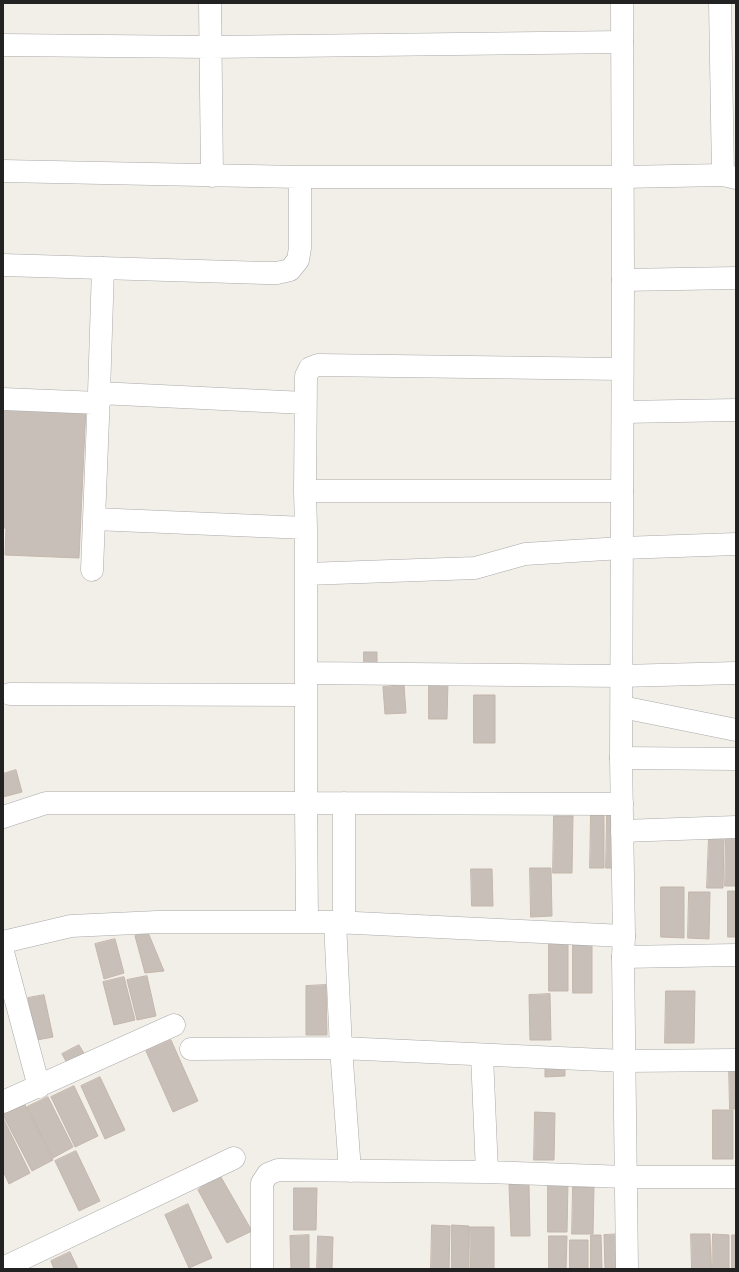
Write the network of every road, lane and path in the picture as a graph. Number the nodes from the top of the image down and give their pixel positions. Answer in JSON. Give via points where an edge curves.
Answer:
{"nodes":[{"id":1,"x":210,"y":3,"type":"edge"},
{"id":2,"x":622,"y":3,"type":"edge"},
{"id":3,"x":720,"y":3,"type":"edge"},
{"id":4,"x":728,"y":37,"type":"edge"},
{"id":5,"x":622,"y":42,"type":"junction"},
{"id":6,"x":3,"y":45,"type":"edge"},
{"id":7,"x":210,"y":47,"type":"junction"},
{"id":8,"x":3,"y":171,"type":"edge"},
{"id":9,"x":212,"y":176,"type":"junction"},
{"id":10,"x":729,"y":176,"type":"edge"},
{"id":11,"x":300,"y":177,"type":"junction"},
{"id":12,"x":622,"y":177,"type":"junction"},
{"id":13,"x":3,"y":265,"type":"edge"},
{"id":14,"x":103,"y":268,"type":"junction"},
{"id":15,"x":736,"y":278,"type":"edge"},
{"id":16,"x":623,"y":280,"type":"junction"},
{"id":17,"x":622,"y":368,"type":"junction"},
{"id":18,"x":99,"y":398,"type":"junction"},
{"id":19,"x":3,"y":399,"type":"edge"},
{"id":20,"x":305,"y":403,"type":"junction"},
{"id":21,"x":736,"y":410,"type":"edge"},
{"id":22,"x":623,"y":412,"type":"junction"},
{"id":23,"x":305,"y":491,"type":"junction"},
{"id":24,"x":622,"y":491,"type":"junction"},
{"id":25,"x":94,"y":519,"type":"junction"},
{"id":26,"x":306,"y":528,"type":"junction"},
{"id":27,"x":736,"y":544,"type":"edge"},
{"id":28,"x":622,"y":548,"type":"junction"},
{"id":29,"x":92,"y":570,"type":"dead end"},
{"id":30,"x":306,"y":574,"type":"junction"},
{"id":31,"x":306,"y":673,"type":"junction"},
{"id":32,"x":736,"y":673,"type":"edge"},
{"id":33,"x":621,"y":676,"type":"junction"},
{"id":34,"x":10,"y":694,"type":"dead end"},
{"id":35,"x":306,"y":695,"type":"junction"},
{"id":36,"x":622,"y":707,"type":"junction"},
{"id":37,"x":736,"y":730,"type":"edge"},
{"id":38,"x":621,"y":758,"type":"junction"},
{"id":39,"x":736,"y":759,"type":"edge"},
{"id":40,"x":306,"y":802,"type":"junction"},
{"id":41,"x":344,"y":803,"type":"junction"},
{"id":42,"x":622,"y":804,"type":"junction"},
{"id":43,"x":3,"y":817,"type":"edge"},
{"id":44,"x":736,"y":827,"type":"edge"},
{"id":45,"x":622,"y":831,"type":"junction"},
{"id":46,"x":307,"y":921,"type":"junction"},
{"id":47,"x":340,"y":923,"type":"junction"},
{"id":48,"x":3,"y":942,"type":"edge"},
{"id":49,"x":623,"y":946,"type":"junction"},
{"id":50,"x":3,"y":952,"type":"edge"},
{"id":51,"x":736,"y":955,"type":"edge"},
{"id":52,"x":174,"y":1025,"type":"dead end"},
{"id":53,"x":341,"y":1048,"type":"junction"},
{"id":54,"x":191,"y":1049,"type":"dead end"},
{"id":55,"x":482,"y":1055,"type":"junction"},
{"id":56,"x":736,"y":1060,"type":"edge"},
{"id":57,"x":625,"y":1061,"type":"junction"},
{"id":58,"x":39,"y":1087,"type":"junction"},
{"id":59,"x":3,"y":1102,"type":"edge"},
{"id":60,"x":234,"y":1158,"type":"dead end"},
{"id":61,"x":350,"y":1171,"type":"junction"},
{"id":62,"x":488,"y":1172,"type":"junction"},
{"id":63,"x":626,"y":1177,"type":"junction"},
{"id":64,"x":736,"y":1177,"type":"edge"},
{"id":65,"x":3,"y":1268,"type":"edge"},
{"id":66,"x":262,"y":1269,"type":"edge"},
{"id":67,"x":627,"y":1269,"type":"edge"}],
"edges":[{"from":1,"to":7,"type":"street"},
{"from":2,"to":5,"type":"street"},
{"from":3,"to":4,"type":"street"},
{"from":4,"to":10,"type":"street"},
{"from":5,"to":7,"type":"street"},
{"from":5,"to":12,"type":"street"},
{"from":6,"to":7,"type":"street"},
{"from":7,"to":9,"type":"street"},
{"from":8,"to":9,"type":"street"},
{"from":9,"to":11,"type":"street"},
{"from":10,"to":12,"type":"street"},
{"from":11,"to":12,"type":"street"},
{"from":11,"to":14,"type":"street","via":[[300,248],[298,260],[290,270],[265,273]]},
{"from":12,"to":16,"type":"street"},
{"from":13,"to":14,"type":"street"},
{"from":14,"to":18,"type":"street"},
{"from":15,"to":16,"type":"street"},
{"from":16,"to":17,"type":"street"},
{"from":17,"to":20,"type":"street","via":[[318,365],[310,368],[306,376]]},
{"from":17,"to":22,"type":"street"},
{"from":18,"to":19,"type":"street"},
{"from":18,"to":20,"type":"street"},
{"from":18,"to":25,"type":"street"},
{"from":20,"to":23,"type":"street"},
{"from":21,"to":22,"type":"street"},
{"from":22,"to":24,"type":"street"},
{"from":23,"to":24,"type":"street"},
{"from":23,"to":26,"type":"street"},
{"from":24,"to":28,"type":"street"},
{"from":25,"to":26,"type":"street"},
{"from":25,"to":29,"type":"street"},
{"from":26,"to":30,"type":"street"},
{"from":27,"to":28,"type":"street"},
{"from":28,"to":30,"type":"street","via":[[525,554],[476,568]]},
{"from":28,"to":33,"type":"street"},
{"from":30,"to":31,"type":"street"},
{"from":31,"to":33,"type":"street"},
{"from":31,"to":35,"type":"street"},
{"from":32,"to":33,"type":"street"},
{"from":33,"to":36,"type":"street"},
{"from":34,"to":35,"type":"street"},
{"from":35,"to":40,"type":"street"},
{"from":36,"to":37,"type":"street"},
{"from":36,"to":38,"type":"street"},
{"from":38,"to":39,"type":"street"},
{"from":38,"to":42,"type":"street"},
{"from":40,"to":41,"type":"street"},
{"from":40,"to":43,"type":"street","via":[[46,803]]},
{"from":40,"to":46,"type":"street"},
{"from":41,"to":42,"type":"street"},
{"from":41,"to":47,"type":"street"},
{"from":42,"to":45,"type":"street"},
{"from":44,"to":45,"type":"street"},
{"from":45,"to":49,"type":"street"},
{"from":46,"to":47,"type":"street"},
{"from":46,"to":48,"type":"street","via":[[157,922],[72,926]]},
{"from":47,"to":49,"type":"street"},
{"from":47,"to":53,"type":"street"},
{"from":49,"to":51,"type":"street"},
{"from":49,"to":57,"type":"street"},
{"from":50,"to":58,"type":"street"},
{"from":52,"to":58,"type":"street"},
{"from":53,"to":54,"type":"street"},
{"from":53,"to":55,"type":"street"},
{"from":53,"to":61,"type":"street"},
{"from":55,"to":57,"type":"street"},
{"from":55,"to":62,"type":"street"},
{"from":56,"to":57,"type":"street"},
{"from":57,"to":63,"type":"street"},
{"from":58,"to":59,"type":"street"},
{"from":60,"to":65,"type":"street"},
{"from":61,"to":62,"type":"street"},
{"from":61,"to":66,"type":"street","via":[[278,1170],[268,1174],[262,1183]]},
{"from":62,"to":63,"type":"street"},
{"from":63,"to":64,"type":"street"},
{"from":63,"to":67,"type":"street"}]}
